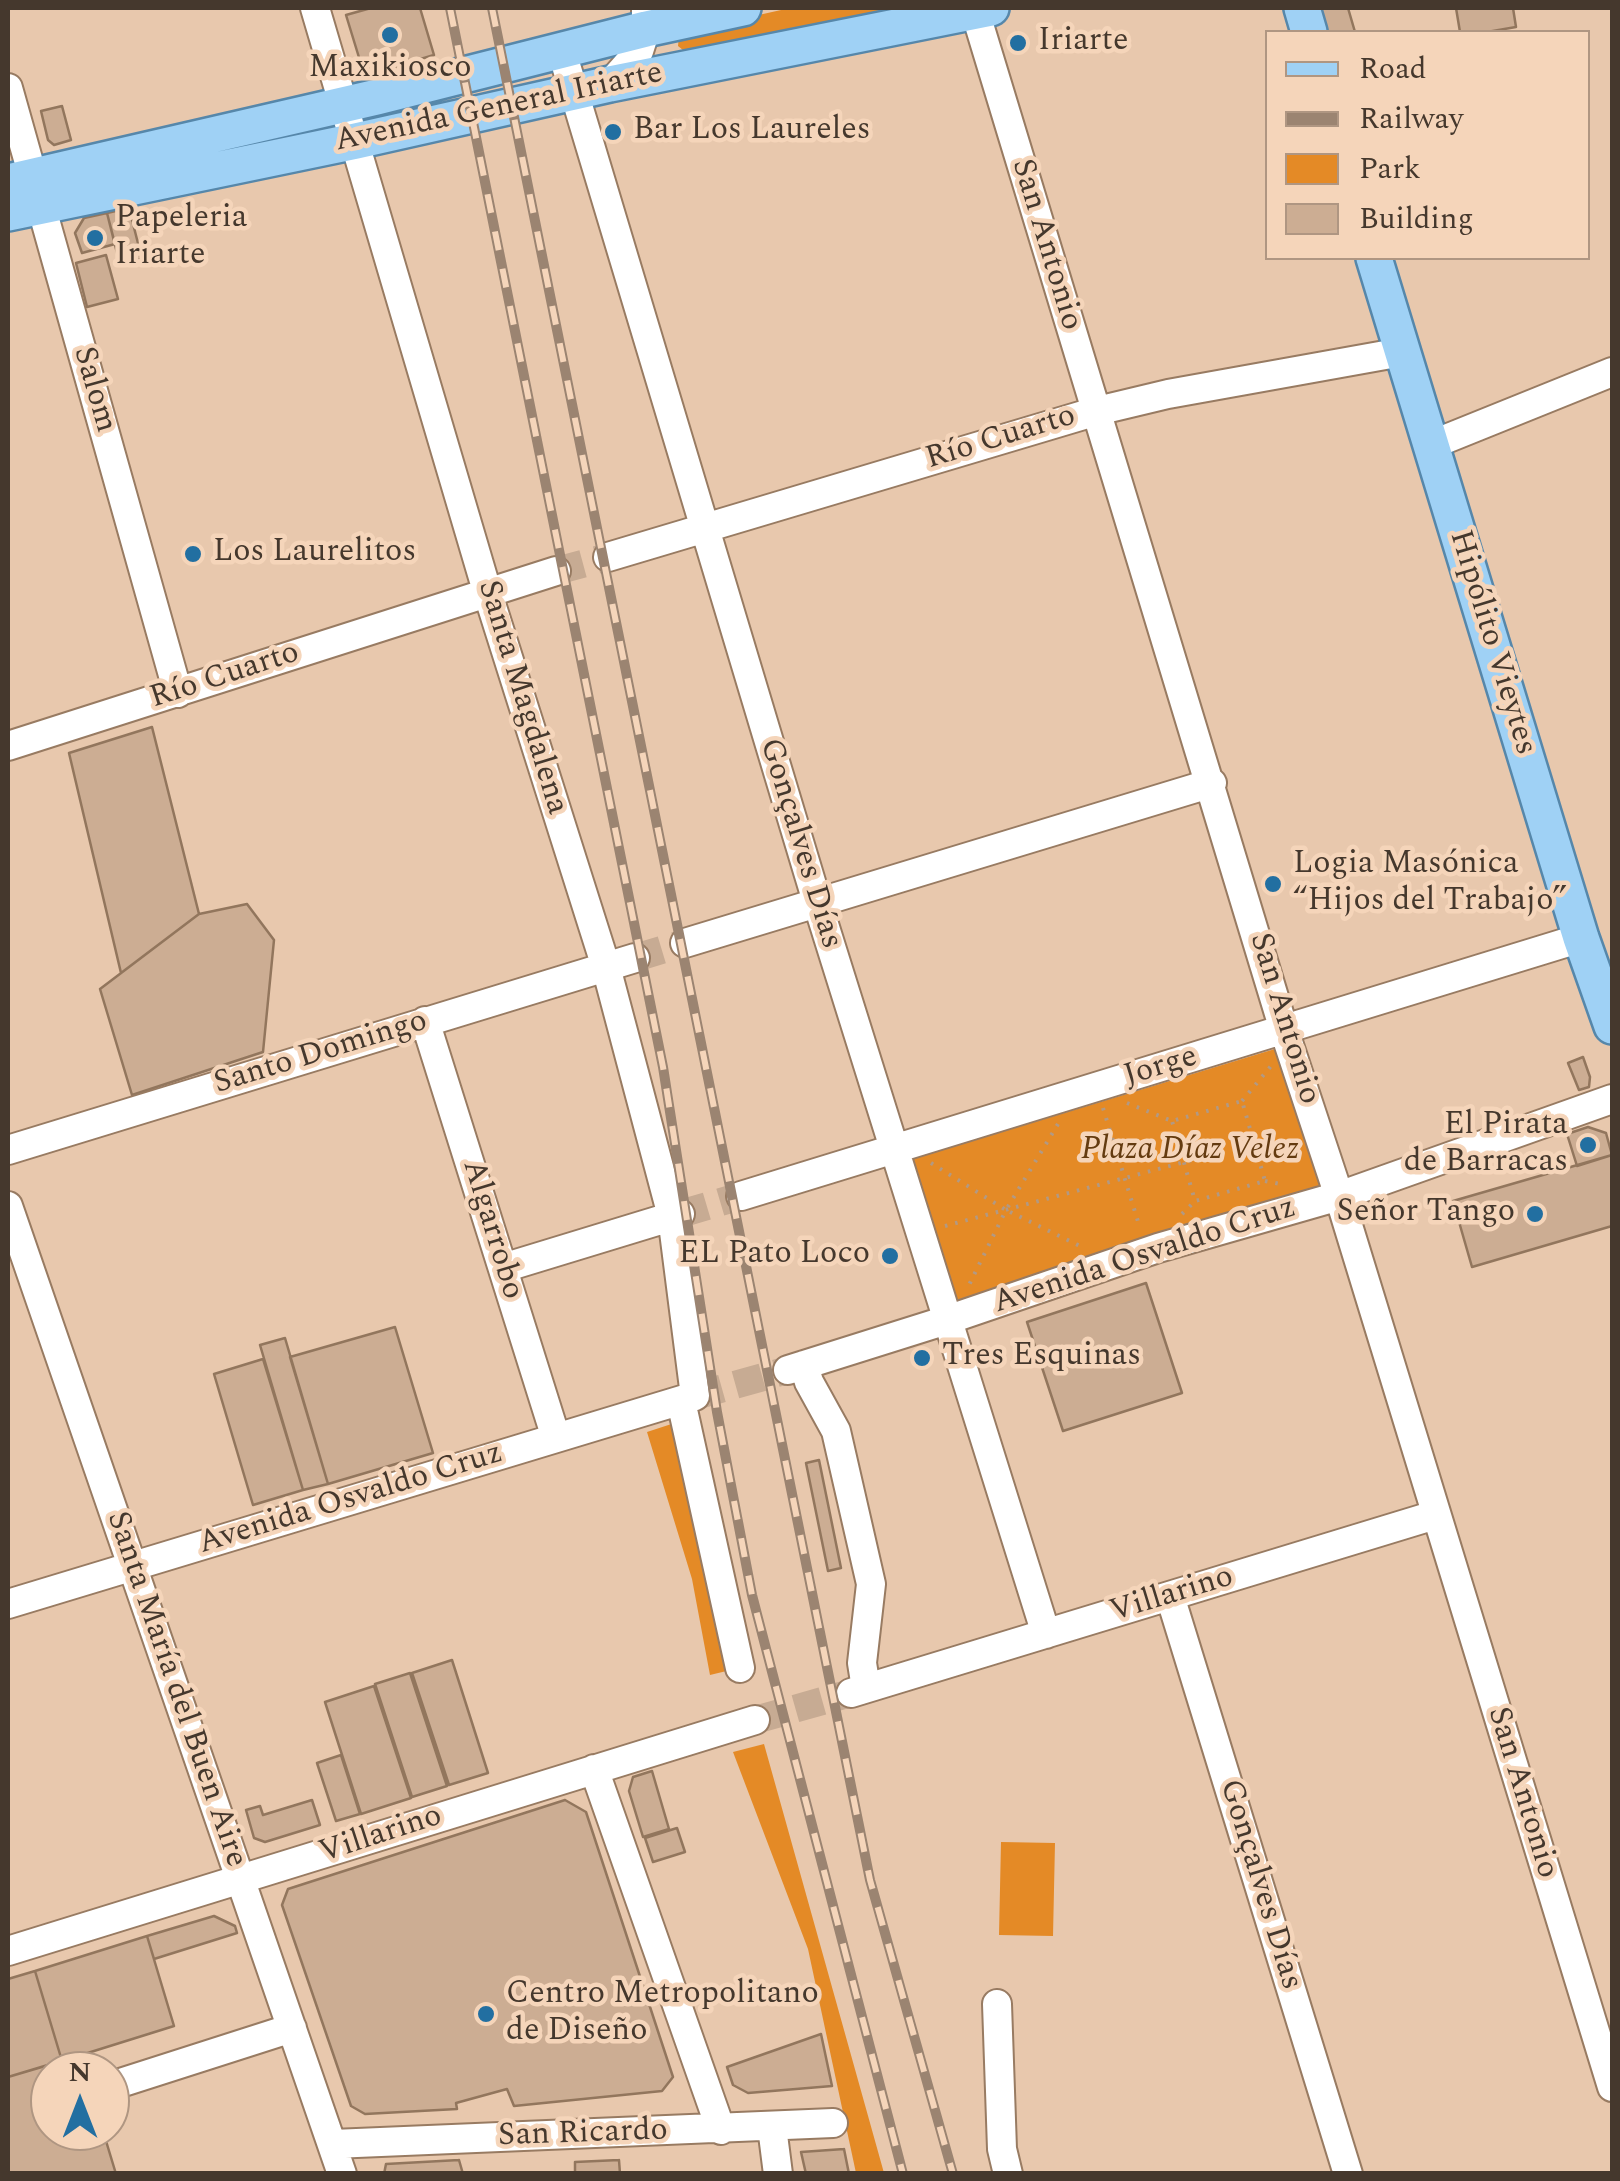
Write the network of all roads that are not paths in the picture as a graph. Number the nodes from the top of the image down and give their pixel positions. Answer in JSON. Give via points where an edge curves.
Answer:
{"nodes":[{"id":1,"x":315,"y":8,"type":"edge"},
{"id":2,"x":744,"y":8,"type":"edge"},
{"id":3,"x":980,"y":9,"type":"edge"},
{"id":4,"x":646,"y":18,"type":"edge"},
{"id":5,"x":562,"y":52,"type":"junction"},
{"id":6,"x":610,"y":84,"type":"junction"},
{"id":7,"x":8,"y":88,"type":"edge"},
{"id":8,"x":571,"y":92,"type":"junction"},
{"id":9,"x":345,"y":104,"type":"junction"},
{"id":10,"x":356,"y":141,"type":"junction"},
{"id":11,"x":22,"y":194,"type":"edge"},
{"id":12,"x":1375,"y":260,"type":"edge"},
{"id":13,"x":1402,"y":352,"type":"junction"},
{"id":14,"x":1612,"y":372,"type":"edge"},
{"id":15,"x":1096,"y":411,"type":"junction"},
{"id":16,"x":1431,"y":445,"type":"junction"},
{"id":17,"x":703,"y":528,"type":"junction"},
{"id":18,"x":608,"y":556,"type":"tunnel mouth"},
{"id":19,"x":556,"y":571,"type":"tunnel mouth"},
{"id":20,"x":487,"y":591,"type":"junction"},
{"id":21,"x":178,"y":693,"type":"junction"},
{"id":22,"x":8,"y":746,"type":"edge"},
{"id":23,"x":1212,"y":783,"type":"junction"},
{"id":24,"x":818,"y":905,"type":"junction"},
{"id":25,"x":1581,"y":938,"type":"junction"},
{"id":26,"x":685,"y":943,"type":"tunnel mouth"},
{"id":27,"x":634,"y":958,"type":"tunnel mouth"},
{"id":28,"x":606,"y":966,"type":"junction"},
{"id":29,"x":425,"y":1022,"type":"junction"},
{"id":30,"x":1612,"y":1026,"type":"edge"},
{"id":31,"x":1284,"y":1030,"type":"junction"},
{"id":32,"x":1612,"y":1099,"type":"edge"},
{"id":33,"x":894,"y":1149,"type":"junction"},
{"id":34,"x":8,"y":1150,"type":"edge"},
{"id":35,"x":741,"y":1196,"type":"tunnel mouth"},
{"id":36,"x":1339,"y":1196,"type":"junction"},
{"id":37,"x":8,"y":1206,"type":"edge"},
{"id":38,"x":676,"y":1215,"type":"junction"},
{"id":39,"x":503,"y":1268,"type":"junction"},
{"id":40,"x":947,"y":1320,"type":"junction"},
{"id":41,"x":688,"y":1398,"type":"junction"},
{"id":42,"x":556,"y":1438,"type":"junction"},
{"id":43,"x":1435,"y":1515,"type":"junction"},
{"id":44,"x":131,"y":1565,"type":"junction"},
{"id":45,"x":1170,"y":1596,"type":"junction"},
{"id":46,"x":8,"y":1604,"type":"edge"},
{"id":47,"x":1046,"y":1634,"type":"junction"},
{"id":48,"x":740,"y":1668,"type":"dead end"},
{"id":49,"x":859,"y":1691,"type":"joint"},
{"id":50,"x":755,"y":1720,"type":"tunnel mouth"},
{"id":51,"x":594,"y":1769,"type":"junction"},
{"id":52,"x":242,"y":1881,"type":"junction"},
{"id":53,"x":8,"y":1950,"type":"edge"},
{"id":54,"x":997,"y":2004,"type":"dead end"},
{"id":55,"x":292,"y":2028,"type":"junction"},
{"id":56,"x":130,"y":2080,"type":"edge"},
{"id":57,"x":1612,"y":2086,"type":"edge"},
{"id":58,"x":832,"y":2123,"type":"dead end"},
{"id":59,"x":772,"y":2126,"type":"junction"},
{"id":60,"x":720,"y":2130,"type":"junction"},
{"id":61,"x":332,"y":2144,"type":"junction"},
{"id":62,"x":342,"y":2174,"type":"edge"},
{"id":63,"x":778,"y":2174,"type":"edge"},
{"id":64,"x":1008,"y":2174,"type":"edge"},
{"id":65,"x":1348,"y":2174,"type":"edge"}],
"edges":[{"from":1,"to":9,"type":"street","name":"Santa Magdalena"},
{"from":2,"to":4,"type":"main road","name":"Avenida General Iriarte"},
{"from":3,"to":6,"type":"main road","name":"Avenida General Iriarte"},
{"from":3,"to":15,"type":"street","name":"San Antonio"},
{"from":4,"to":5,"type":"main road","name":"Avenida General Iriarte"},
{"from":4,"to":6,"type":"street","via":[[631,64]]},
{"from":5,"to":8,"type":"street","name":"Gonçalves Días"},
{"from":5,"to":9,"type":"main road","name":"Avenida General Iriarte"},
{"from":6,"to":8,"type":"main road","name":"Avenida General Iriarte"},
{"from":7,"to":11,"type":"street","name":"Salom"},
{"from":8,"to":10,"type":"main road","name":"Avenida General Iriarte"},
{"from":8,"to":17,"type":"street","name":"Gonçalves Días"},
{"from":9,"to":10,"type":"street","name":"Santa Magdalena"},
{"from":9,"to":11,"type":"main road","name":"Avenida General Iriarte"},
{"from":10,"to":11,"type":"main road","name":"Avenida General Iriarte"},
{"from":10,"to":20,"type":"street","name":"Santa Magdalena"},
{"from":11,"to":21,"type":"street","name":"Salom"},
{"from":12,"to":13,"type":"main road","name":"Hipólito Vieytes"},
{"from":13,"to":15,"type":"street","name":"Río Cuarto"},
{"from":13,"to":16,"type":"main road","name":"Hipólito Vieytes"},
{"from":14,"to":16,"type":"street"},
{"from":15,"to":17,"type":"street","name":"Río Cuarto"},
{"from":15,"to":23,"type":"street","name":"San Antonio"},
{"from":16,"to":25,"type":"main road","name":"Hipólito Vieytes"},
{"from":17,"to":18,"type":"street","name":"Río Cuarto"},
{"from":17,"to":24,"type":"street","name":"Gonçalves Días"},
{"from":19,"to":20,"type":"street","name":"Río Cuarto"},
{"from":20,"to":21,"type":"street","name":"Río Cuarto"},
{"from":20,"to":28,"type":"street","name":"Santa Magdalena"},
{"from":21,"to":22,"type":"street","name":"Río Cuarto"},
{"from":23,"to":24,"type":"street"},
{"from":23,"to":31,"type":"street","name":"San Antonio"},
{"from":24,"to":26,"type":"street"},
{"from":24,"to":33,"type":"street","name":"Gonçalves Días"},
{"from":25,"to":30,"type":"main road","name":"Hipólito Vieytes"},
{"from":25,"to":31,"type":"street","name":"Jorge"},
{"from":27,"to":28,"type":"street","name":"Santo Domingo"},
{"from":28,"to":29,"type":"street","name":"Santo Domingo"},
{"from":28,"to":38,"type":"street","name":"Santa Magdalena"},
{"from":29,"to":34,"type":"street","name":"Santo Domingo"},
{"from":29,"to":39,"type":"street","name":"Algarrobo"},
{"from":31,"to":33,"type":"street","name":"Jorge"},
{"from":31,"to":36,"type":"street","name":"San Antonio"},
{"from":32,"to":36,"type":"street","name":"Avenida Osvaldo Cruz"},
{"from":33,"to":35,"type":"street","name":"Jorge"},
{"from":33,"to":40,"type":"street","name":"Gonçalves Días"},
{"from":36,"to":40,"type":"street","name":"Avenida Osvaldo Cruz"},
{"from":36,"to":43,"type":"street","name":"San Antonio"},
{"from":37,"to":44,"type":"street","name":"Santa María del Buen Aire"},
{"from":38,"to":39,"type":"street"},
{"from":38,"to":41,"type":"street","name":"Santa Magdalena"},
{"from":39,"to":42,"type":"street","name":"Algarrobo"},
{"from":40,"to":47,"type":"street","name":"Gonçalves Días"},
{"from":40,"to":49,"type":"street","name":"Avenida Osvaldo Cruz","via":[[796,1367],[836,1432],[871,1584]]},
{"from":41,"to":42,"type":"street","name":"Avenida Osvaldo Cruz"},
{"from":41,"to":48,"type":"street","name":"Santa Magdalena"},
{"from":42,"to":44,"type":"street","name":"Avenida Osvaldo Cruz"},
{"from":43,"to":45,"type":"street","name":"Villarino"},
{"from":43,"to":57,"type":"street","name":"San Antonio"},
{"from":44,"to":46,"type":"street","name":"Avenida Osvaldo Cruz"},
{"from":44,"to":52,"type":"street","name":"Santa María del Buen Aire"},
{"from":45,"to":47,"type":"street","name":"Villarino"},
{"from":45,"to":65,"type":"street","name":"Gonçalves Días"},
{"from":47,"to":49,"type":"street","name":"Villarino"},
{"from":50,"to":51,"type":"street","name":"Villarino"},
{"from":51,"to":52,"type":"street","name":"Villarino"},
{"from":51,"to":60,"type":"street"},
{"from":52,"to":53,"type":"street","name":"Villarino"},
{"from":52,"to":55,"type":"street","name":"Santa María del Buen Aire"},
{"from":54,"to":64,"type":"street"},
{"from":55,"to":56,"type":"street"},
{"from":55,"to":61,"type":"street","name":"Santa María del Buen Aire"},
{"from":58,"to":59,"type":"street","name":"San Ricardo"},
{"from":59,"to":60,"type":"street","name":"San Ricardo"},
{"from":59,"to":63,"type":"street"},
{"from":60,"to":61,"type":"street","name":"San Ricardo"},
{"from":61,"to":62,"type":"street","name":"Santa María del Buen Aire"}]}
